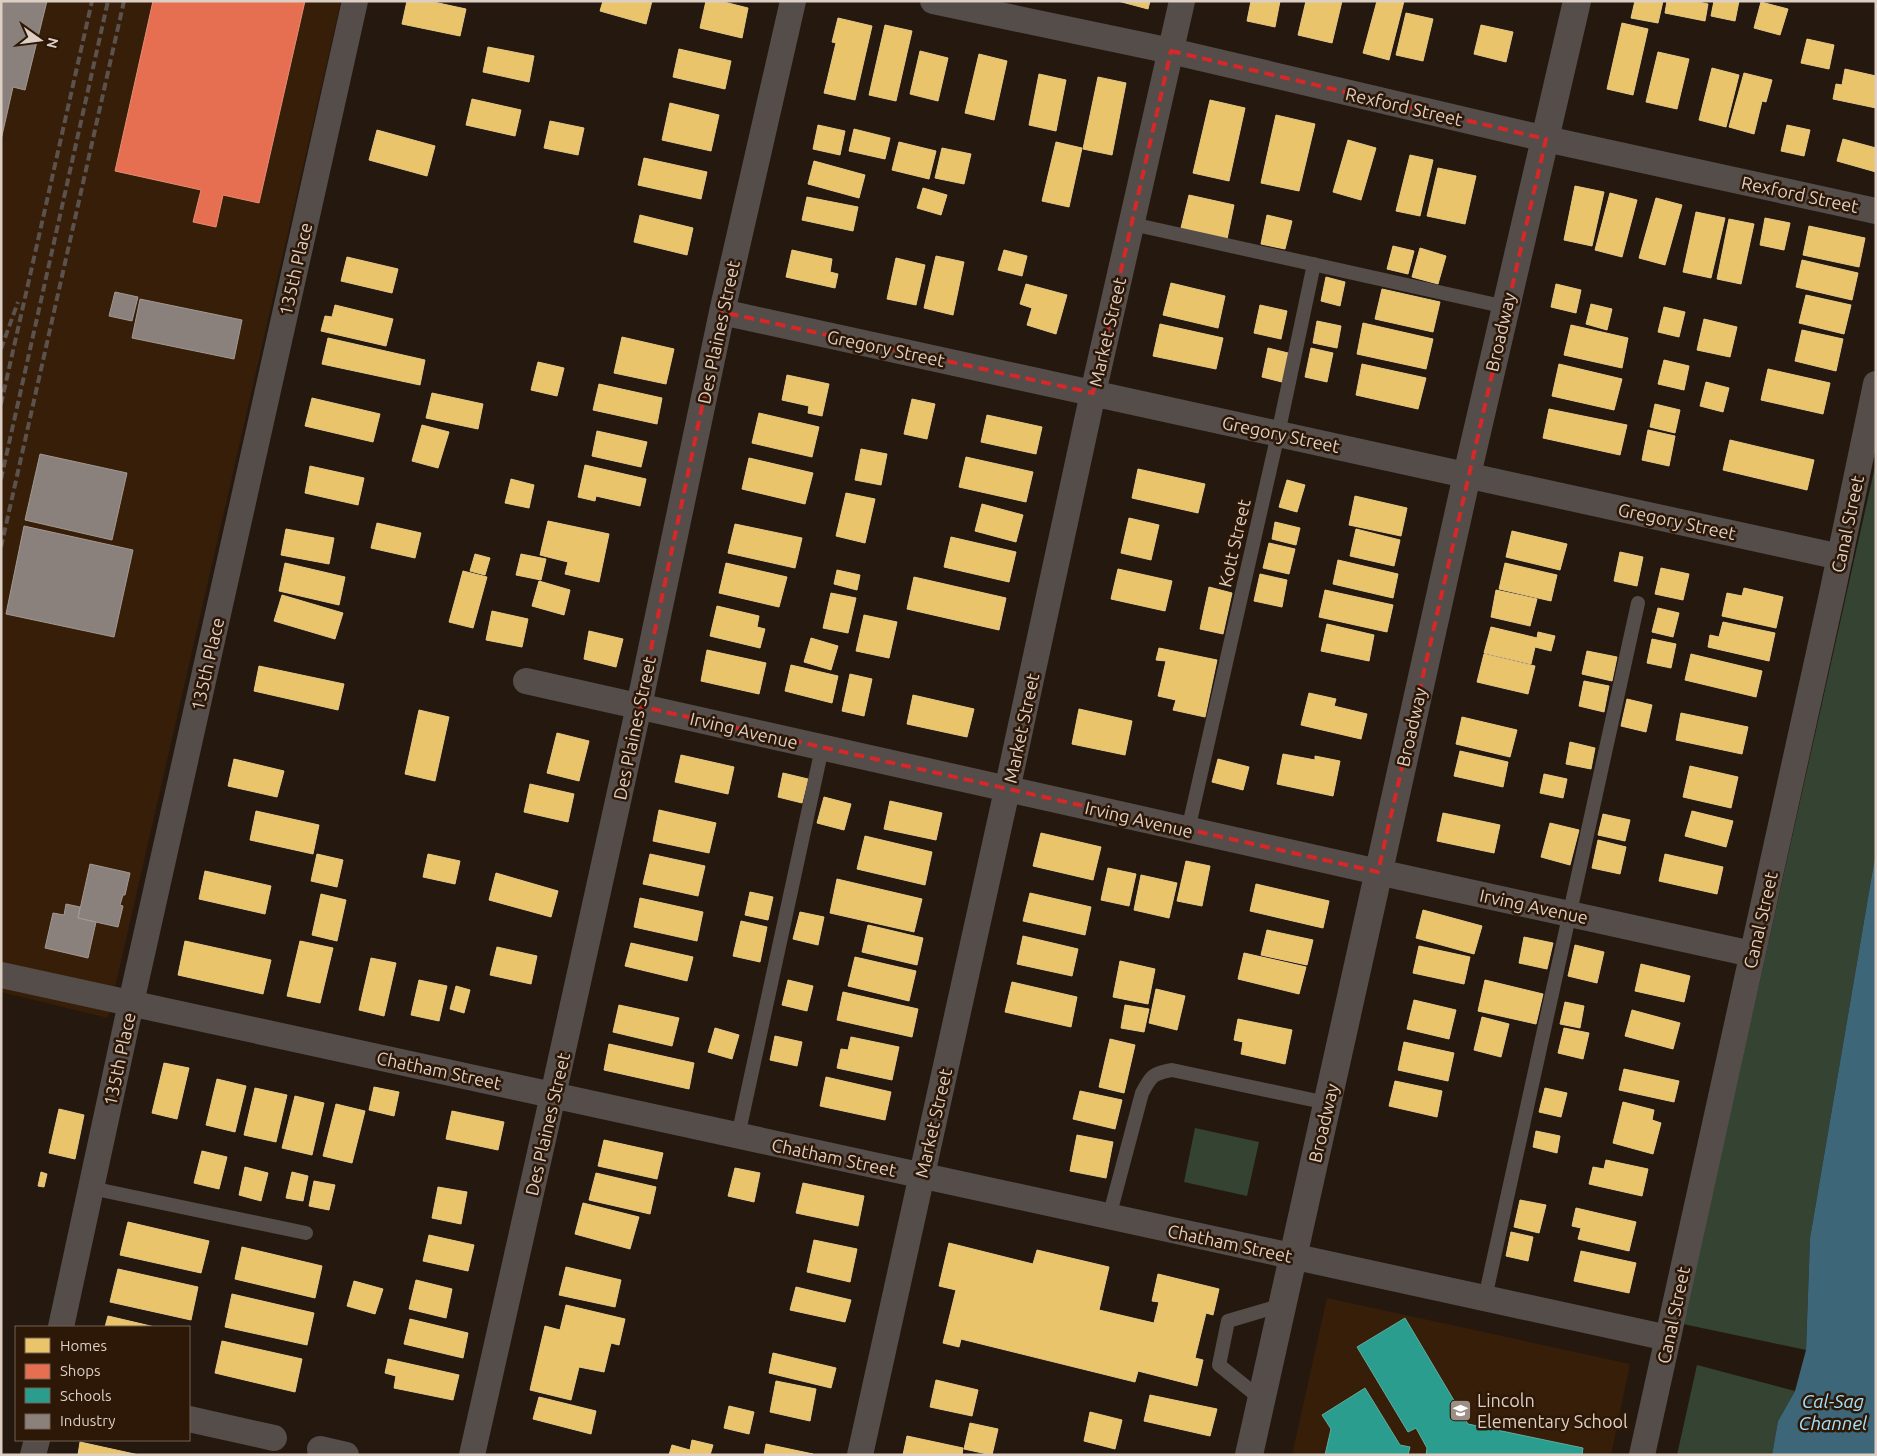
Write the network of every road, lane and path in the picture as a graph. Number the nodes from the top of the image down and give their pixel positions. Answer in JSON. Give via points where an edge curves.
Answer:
{"nodes":[{"id":1,"x":355,"y":1,"type":"edge"},
{"id":2,"x":793,"y":1,"type":"edge"},
{"id":3,"x":933,"y":1,"type":"edge"},
{"id":4,"x":1182,"y":1,"type":"edge"},
{"id":5,"x":1577,"y":1,"type":"edge"},
{"id":6,"x":1171,"y":50,"type":"junction"},
{"id":7,"x":1546,"y":139,"type":"junction"},
{"id":8,"x":1876,"y":211,"type":"edge"},
{"id":9,"x":1132,"y":224,"type":"junction"},
{"id":10,"x":1314,"y":264,"type":"junction"},
{"id":11,"x":1506,"y":306,"type":"junction"},
{"id":12,"x":722,"y":312,"type":"junction"},
{"id":13,"x":1876,"y":384,"type":"edge"},
{"id":14,"x":1093,"y":393,"type":"junction"},
{"id":15,"x":1278,"y":434,"type":"junction"},
{"id":16,"x":1467,"y":475,"type":"junction"},
{"id":17,"x":1840,"y":557,"type":"junction"},
{"id":18,"x":1638,"y":603,"type":"dead end"},
{"id":19,"x":526,"y":681,"type":"dead end"},
{"id":20,"x":639,"y":706,"type":"junction"},
{"id":21,"x":822,"y":748,"type":"junction"},
{"id":22,"x":1007,"y":790,"type":"junction"},
{"id":23,"x":1188,"y":830,"type":"junction"},
{"id":24,"x":1378,"y":872,"type":"junction"},
{"id":25,"x":1569,"y":914,"type":"junction"},
{"id":26,"x":1752,"y":954,"type":"junction"},
{"id":27,"x":1,"y":974,"type":"edge"},
{"id":28,"x":131,"y":1003,"type":"junction"},
{"id":29,"x":553,"y":1095,"type":"junction"},
{"id":30,"x":1327,"y":1104,"type":"junction"},
{"id":31,"x":738,"y":1136,"type":"junction"},
{"id":32,"x":922,"y":1176,"type":"junction"},
{"id":33,"x":91,"y":1188,"type":"junction"},
{"id":34,"x":1109,"y":1217,"type":"junction"},
{"id":35,"x":306,"y":1233,"type":"dead end"},
{"id":36,"x":1293,"y":1256,"type":"junction"},
{"id":37,"x":1485,"y":1298,"type":"junction"},
{"id":38,"x":1282,"y":1305,"type":"junction"},
{"id":39,"x":62,"y":1326,"type":"edge"},
{"id":40,"x":1668,"y":1338,"type":"junction"},
{"id":41,"x":1261,"y":1399,"type":"junction"},
{"id":42,"x":190,"y":1419,"type":"edge"},
{"id":43,"x":274,"y":1438,"type":"dead end"},
{"id":44,"x":37,"y":1441,"type":"edge"},
{"id":45,"x":320,"y":1449,"type":"dead end"},
{"id":46,"x":33,"y":1455,"type":"edge"},
{"id":47,"x":346,"y":1455,"type":"edge"},
{"id":48,"x":472,"y":1455,"type":"edge"},
{"id":49,"x":860,"y":1455,"type":"edge"},
{"id":50,"x":1249,"y":1455,"type":"edge"},
{"id":51,"x":1642,"y":1455,"type":"edge"}],
"edges":[{"from":1,"to":28,"type":"street","name":"135th Place"},
{"from":2,"to":12,"type":"street","name":"Des Plaines Street"},
{"from":3,"to":6,"type":"street","name":"Rexford Street"},
{"from":4,"to":6,"type":"street","name":"Market Street"},
{"from":5,"to":7,"type":"street","name":"Broadway"},
{"from":6,"to":7,"type":"street","name":"Rexford Street"},
{"from":6,"to":9,"type":"street","name":"Market Street"},
{"from":7,"to":8,"type":"street","name":"Rexford Street"},
{"from":7,"to":11,"type":"street","name":"Broadway"},
{"from":9,"to":10,"type":"lane"},
{"from":9,"to":14,"type":"street","name":"Market Street"},
{"from":10,"to":11,"type":"lane"},
{"from":10,"to":15,"type":"lane","name":"Kott Street"},
{"from":11,"to":16,"type":"street","name":"Broadway"},
{"from":12,"to":14,"type":"street","name":"Gregory Street"},
{"from":12,"to":20,"type":"street","name":"Des Plaines Street"},
{"from":13,"to":17,"type":"street","name":"Canal Street"},
{"from":14,"to":15,"type":"street","name":"Gregory Street"},
{"from":14,"to":22,"type":"street","name":"Market Street"},
{"from":15,"to":16,"type":"street","name":"Gregory Street"},
{"from":15,"to":23,"type":"lane","name":"Kott Street"},
{"from":16,"to":17,"type":"street","name":"Gregory Street"},
{"from":16,"to":24,"type":"street","name":"Broadway"},
{"from":17,"to":26,"type":"street","name":"Canal Street"},
{"from":18,"to":25,"type":"lane"},
{"from":19,"to":20,"type":"street","name":"Irving Avenue"},
{"from":20,"to":21,"type":"street","name":"Irving Avenue"},
{"from":20,"to":29,"type":"street","name":"Des Plaines Street"},
{"from":21,"to":22,"type":"street","name":"Irving Avenue"},
{"from":21,"to":31,"type":"lane"},
{"from":22,"to":23,"type":"street","name":"Irving Avenue"},
{"from":22,"to":32,"type":"street","name":"Market Street"},
{"from":23,"to":24,"type":"street","name":"Irving Avenue"},
{"from":24,"to":25,"type":"street","name":"Irving Avenue"},
{"from":24,"to":30,"type":"street","name":"Broadway"},
{"from":25,"to":26,"type":"street","name":"Irving Avenue"},
{"from":25,"to":37,"type":"lane"},
{"from":26,"to":40,"type":"street","name":"Canal Street"},
{"from":27,"to":28,"type":"street","name":"Chatham Street"},
{"from":28,"to":29,"type":"street","name":"Chatham Street"},
{"from":28,"to":33,"type":"street","name":"135th Place"},
{"from":29,"to":31,"type":"street","name":"Chatham Street"},
{"from":29,"to":48,"type":"street","name":"Des Plaines Street"},
{"from":30,"to":34,"type":"lane","via":[[1172,1070],[1158,1072],[1150,1078],[1142,1093]]},
{"from":30,"to":36,"type":"street","name":"Broadway"},
{"from":31,"to":32,"type":"street","name":"Chatham Street"},
{"from":32,"to":34,"type":"street","name":"Chatham Street"},
{"from":32,"to":49,"type":"street","name":"Market Street"},
{"from":33,"to":35,"type":"lane"},
{"from":33,"to":39,"type":"street","name":"135th Place"},
{"from":34,"to":36,"type":"street","name":"Chatham Street"},
{"from":36,"to":37,"type":"street","name":"Chatham Street"},
{"from":36,"to":38,"type":"street","name":"Broadway"},
{"from":37,"to":40,"type":"street","name":"Chatham Street"},
{"from":38,"to":41,"type":"street","name":"Broadway"},
{"from":38,"to":41,"type":"lane","via":[[1228,1321],[1219,1365]]},
{"from":40,"to":51,"type":"street","name":"Canal Street"},
{"from":41,"to":50,"type":"street","name":"Broadway"},
{"from":42,"to":43,"type":"street"},
{"from":44,"to":46,"type":"street"},
{"from":45,"to":47,"type":"street"}]}
